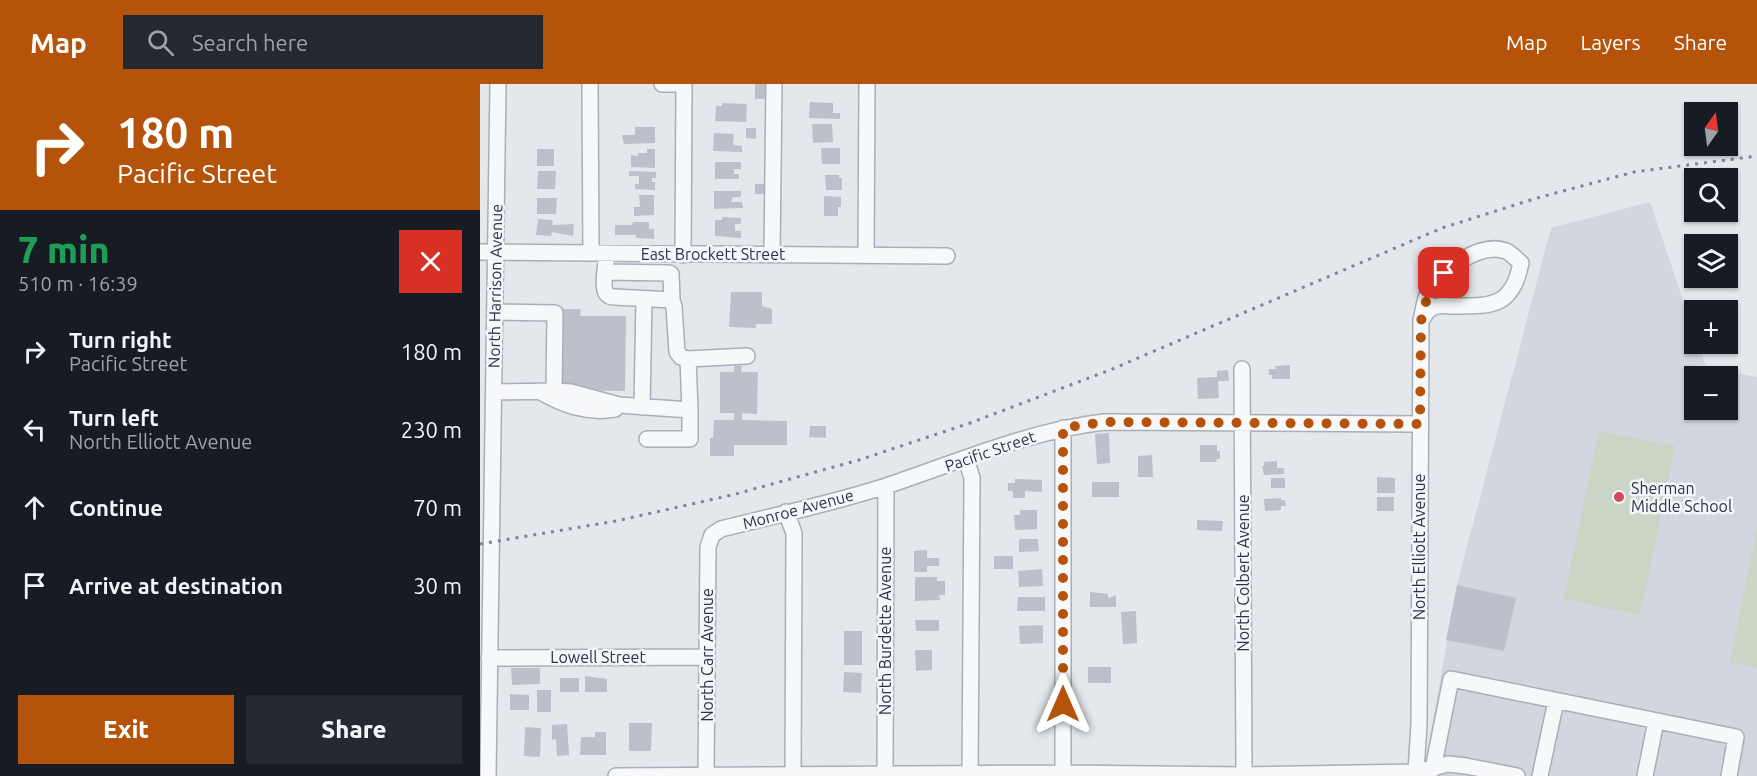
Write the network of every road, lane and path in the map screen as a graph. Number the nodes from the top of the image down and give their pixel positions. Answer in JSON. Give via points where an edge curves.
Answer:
{"nodes":[{"id":1,"x":498,"y":84,"type":"edge"},
{"id":2,"x":590,"y":84,"type":"edge"},
{"id":3,"x":662,"y":84,"type":"edge"},
{"id":4,"x":684,"y":84,"type":"edge"},
{"id":5,"x":774,"y":84,"type":"edge"},
{"id":6,"x":867,"y":84,"type":"edge"},
{"id":7,"x":488,"y":252,"type":"edge"},
{"id":8,"x":591,"y":254,"type":"junction"},
{"id":9,"x":607,"y":254,"type":"junction"},
{"id":10,"x":683,"y":255,"type":"junction"},
{"id":11,"x":772,"y":255,"type":"junction"},
{"id":12,"x":866,"y":255,"type":"junction"},
{"id":13,"x":947,"y":256,"type":"dead end"},
{"id":14,"x":605,"y":272,"type":"junction"},
{"id":15,"x":644,"y":299,"type":"junction"},
{"id":16,"x":672,"y":300,"type":"junction"},
{"id":17,"x":495,"y":312,"type":"junction"},
{"id":18,"x":1421,"y":321,"type":"junction"},
{"id":19,"x":747,"y":356,"type":"dead end"},
{"id":20,"x":688,"y":359,"type":"junction"},
{"id":21,"x":1242,"y":369,"type":"dead end"},
{"id":22,"x":546,"y":391,"type":"junction"},
{"id":23,"x":494,"y":392,"type":"junction"},
{"id":24,"x":642,"y":407,"type":"junction"},
{"id":25,"x":690,"y":410,"type":"junction"},
{"id":26,"x":1242,"y":423,"type":"junction"},
{"id":27,"x":1420,"y":424,"type":"junction"},
{"id":28,"x":487,"y":425,"type":"edge"},
{"id":29,"x":1063,"y":428,"type":"junction"},
{"id":30,"x":647,"y":439,"type":"dead end"},
{"id":31,"x":966,"y":459,"type":"junction"},
{"id":32,"x":886,"y":486,"type":"junction"},
{"id":33,"x":786,"y":512,"type":"junction"},
{"id":34,"x":712,"y":535,"type":"joint"},
{"id":35,"x":706,"y":657,"type":"junction"},
{"id":36,"x":489,"y":658,"type":"junction"},
{"id":37,"x":1556,"y":701,"type":"junction"},
{"id":38,"x":1656,"y":722,"type":"junction"},
{"id":39,"x":1433,"y":769,"type":"junction"},
{"id":40,"x":1416,"y":772,"type":"junction"},
{"id":41,"x":794,"y":775,"type":"edge"},
{"id":42,"x":885,"y":775,"type":"edge"},
{"id":43,"x":970,"y":775,"type":"edge"},
{"id":44,"x":1063,"y":775,"type":"edge"},
{"id":45,"x":1154,"y":775,"type":"edge"},
{"id":46,"x":1244,"y":775,"type":"edge"},
{"id":47,"x":488,"y":776,"type":"edge"},
{"id":48,"x":616,"y":776,"type":"edge"},
{"id":49,"x":706,"y":776,"type":"edge"},
{"id":50,"x":1517,"y":776,"type":"edge"},
{"id":51,"x":1540,"y":776,"type":"edge"},
{"id":52,"x":1646,"y":776,"type":"edge"},
{"id":53,"x":1729,"y":776,"type":"edge"}],
"edges":[{"from":1,"to":7,"type":"street","name":"North Harrison Avenue"},
{"from":2,"to":8,"type":"street"},
{"from":3,"to":4,"type":"street"},
{"from":4,"to":10,"type":"street"},
{"from":5,"to":11,"type":"street"},
{"from":6,"to":12,"type":"street"},
{"from":7,"to":8,"type":"street","name":"East Brockett Street"},
{"from":7,"to":17,"type":"street","name":"North Harrison Avenue"},
{"from":8,"to":9,"type":"street","name":"East Brockett Street"},
{"from":9,"to":10,"type":"street","name":"East Brockett Street"},
{"from":9,"to":14,"type":"street"},
{"from":10,"to":11,"type":"street","name":"East Brockett Street"},
{"from":11,"to":12,"type":"street","name":"East Brockett Street"},
{"from":12,"to":13,"type":"street","name":"East Brockett Street"},
{"from":14,"to":15,"type":"street","via":[[608,295]]},
{"from":14,"to":16,"type":"street","via":[[669,273]]},
{"from":15,"to":16,"type":"street"},
{"from":15,"to":24,"type":"street"},
{"from":16,"to":20,"type":"street","via":[[677,352]]},
{"from":17,"to":22,"type":"street","via":[[555,313]]},
{"from":17,"to":23,"type":"street","name":"North Harrison Avenue"},
{"from":18,"to":18,"type":"street","name":"North Elliott Avenue","via":[[1429,309],[1439,305],[1497,302],[1512,291],[1521,263],[1508,251],[1491,248],[1469,255],[1444,273],[1428,294]]},
{"from":18,"to":27,"type":"street","name":"North Elliott Avenue"},
{"from":19,"to":20,"type":"street"},
{"from":20,"to":25,"type":"street"},
{"from":21,"to":26,"type":"street","name":"North Colbert Avenue"},
{"from":22,"to":23,"type":"street"},
{"from":22,"to":24,"type":"street"},
{"from":23,"to":28,"type":"street","name":"North Harrison Avenue"},
{"from":24,"to":25,"type":"street"},
{"from":25,"to":30,"type":"street","via":[[690,439]]},
{"from":26,"to":27,"type":"street","name":"Pacific Street"},
{"from":26,"to":29,"type":"street","name":"Pacific Street","via":[[1104,422]]},
{"from":26,"to":46,"type":"street","name":"North Colbert Avenue"},
{"from":27,"to":40,"type":"street","name":"North Elliott Avenue"},
{"from":28,"to":36,"type":"street","name":"North Harrison Avenue"},
{"from":29,"to":31,"type":"street","name":"Pacific Street"},
{"from":29,"to":44,"type":"street"},
{"from":31,"to":32,"type":"street","name":"Pacific Street"},
{"from":31,"to":43,"type":"street","via":[[972,478]]},
{"from":32,"to":33,"type":"street","name":"Monroe Avenue"},
{"from":32,"to":42,"type":"street","name":"North Burdette Avenue"},
{"from":33,"to":34,"type":"street","name":"Monroe Avenue","via":[[720,529]]},
{"from":33,"to":41,"type":"street","via":[[794,533]]},
{"from":34,"to":35,"type":"street","name":"North Carr Avenue","via":[[708,547]]},
{"from":35,"to":36,"type":"street","name":"Lowell Street"},
{"from":35,"to":49,"type":"street","name":"North Carr Avenue"},
{"from":36,"to":47,"type":"street","name":"North Harrison Avenue"},
{"from":37,"to":38,"type":"street"},
{"from":37,"to":39,"type":"street","via":[[1451,679]]},
{"from":37,"to":51,"type":"street"},
{"from":38,"to":52,"type":"street"},
{"from":38,"to":53,"type":"street","via":[[1736,738]]},
{"from":39,"to":40,"type":"street"},
{"from":39,"to":50,"type":"street","via":[[1448,764]]},
{"from":40,"to":46,"type":"street"},
{"from":41,"to":42,"type":"street"},
{"from":41,"to":49,"type":"street"},
{"from":42,"to":43,"type":"street"},
{"from":43,"to":44,"type":"street"},
{"from":44,"to":45,"type":"street"},
{"from":45,"to":46,"type":"street"},
{"from":48,"to":49,"type":"street"}]}
